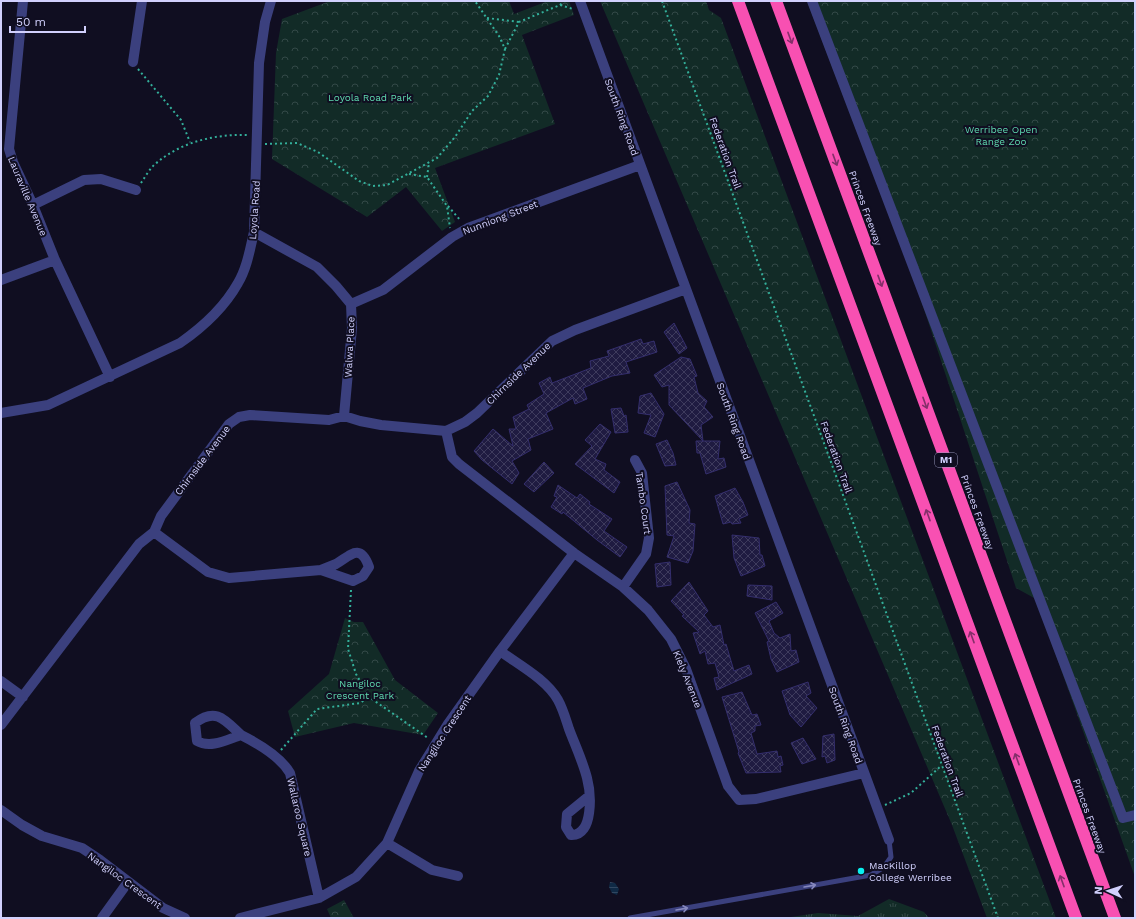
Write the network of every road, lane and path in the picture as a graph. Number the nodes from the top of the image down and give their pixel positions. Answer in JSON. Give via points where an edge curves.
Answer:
{"nodes":[{"id":1,"x":23,"y":1,"type":"edge"},
{"id":2,"x":142,"y":1,"type":"edge"},
{"id":3,"x":271,"y":1,"type":"edge"},
{"id":4,"x":475,"y":1,"type":"edge"},
{"id":5,"x":564,"y":1,"type":"edge"},
{"id":6,"x":580,"y":1,"type":"edge"},
{"id":7,"x":662,"y":1,"type":"edge"},
{"id":8,"x":738,"y":1,"type":"edge"},
{"id":9,"x":776,"y":1,"type":"edge"},
{"id":10,"x":812,"y":1,"type":"edge"},
{"id":11,"x":560,"y":5,"type":"junction"},
{"id":12,"x":584,"y":11,"type":"junction"},
{"id":13,"x":486,"y":18,"type":"junction"},
{"id":14,"x":519,"y":22,"type":"junction"},
{"id":15,"x":505,"y":49,"type":"junction"},
{"id":16,"x":133,"y":62,"type":"joint"},
{"id":17,"x":258,"y":140,"type":"junction"},
{"id":18,"x":190,"y":142,"type":"junction"},
{"id":19,"x":5,"y":150,"type":"edge"},
{"id":20,"x":429,"y":162,"type":"junction"},
{"id":21,"x":640,"y":165,"type":"junction"},
{"id":22,"x":408,"y":174,"type":"junction"},
{"id":23,"x":428,"y":177,"type":"junction"},
{"id":24,"x":136,"y":190,"type":"joint"},
{"id":25,"x":33,"y":205,"type":"junction"},
{"id":26,"x":447,"y":206,"type":"junction"},
{"id":27,"x":468,"y":228,"type":"junction"},
{"id":28,"x":254,"y":232,"type":"junction"},
{"id":29,"x":452,"y":237,"type":"junction"},
{"id":30,"x":55,"y":260,"type":"junction"},
{"id":31,"x":1,"y":280,"type":"edge"},
{"id":32,"x":686,"y":289,"type":"junction"},
{"id":33,"x":351,"y":304,"type":"junction"},
{"id":34,"x":110,"y":377,"type":"junction"},
{"id":35,"x":1,"y":413,"type":"edge"},
{"id":36,"x":344,"y":416,"type":"junction"},
{"id":37,"x":446,"y":431,"type":"junction"},
{"id":38,"x":635,"y":460,"type":"dead end"},
{"id":39,"x":154,"y":532,"type":"junction"},
{"id":40,"x":574,"y":553,"type":"junction"},
{"id":41,"x":321,"y":570,"type":"junction"},
{"id":42,"x":353,"y":581,"type":"junction"},
{"id":43,"x":623,"y":586,"type":"junction"},
{"id":44,"x":500,"y":651,"type":"junction"},
{"id":45,"x":1,"y":680,"type":"edge"},
{"id":46,"x":23,"y":697,"type":"junction"},
{"id":47,"x":369,"y":697,"type":"junction"},
{"id":48,"x":1,"y":725,"type":"edge"},
{"id":49,"x":241,"y":735,"type":"dead end"},
{"id":50,"x":436,"y":743,"type":"junction"},
{"id":51,"x":274,"y":757,"type":"junction"},
{"id":52,"x":941,"y":766,"type":"junction"},
{"id":53,"x":864,"y":773,"type":"junction"},
{"id":54,"x":589,"y":796,"type":"dead end"},
{"id":55,"x":877,"y":807,"type":"junction"},
{"id":56,"x":1,"y":810,"type":"edge"},
{"id":57,"x":1135,"y":815,"type":"edge"},
{"id":58,"x":889,"y":840,"type":"joint"},
{"id":59,"x":387,"y":844,"type":"junction"},
{"id":60,"x":458,"y":876,"type":"dead end"},
{"id":61,"x":128,"y":882,"type":"junction"},
{"id":62,"x":319,"y":898,"type":"junction"},
{"id":63,"x":102,"y":918,"type":"edge"},
{"id":64,"x":185,"y":918,"type":"edge"},
{"id":65,"x":240,"y":918,"type":"edge"},
{"id":66,"x":630,"y":918,"type":"edge"},
{"id":67,"x":998,"y":918,"type":"edge"},
{"id":68,"x":1076,"y":918,"type":"edge"},
{"id":69,"x":1115,"y":918,"type":"edge"}],
"edges":[{"from":1,"to":19,"type":"street","name":"Lauraville Avenue"},
{"from":2,"to":16,"type":"street"},
{"from":3,"to":17,"type":"street","name":"Loyola Road","via":[[259,63]]},
{"from":4,"to":13,"type":"path"},
{"from":5,"to":11,"type":"path"},
{"from":6,"to":12,"type":"street","name":"South Ring Road"},
{"from":7,"to":52,"type":"path","name":"Federation Trail"},
{"from":68,"to":8,"type":"highway","one_way":true},
{"from":9,"to":69,"type":"highway","name":"Princes Freeway","number":"M1","one_way":true},
{"from":10,"to":57,"type":"street","via":[[1123,818]]},
{"from":11,"to":12,"type":"path"},
{"from":11,"to":14,"type":"path"},
{"from":12,"to":21,"type":"street","name":"South Ring Road"},
{"from":13,"to":14,"type":"path"},
{"from":13,"to":15,"type":"path"},
{"from":14,"to":15,"type":"path"},
{"from":15,"to":20,"type":"path","via":[[500,75],[488,96],[472,112],[437,158]]},
{"from":16,"to":18,"type":"path","via":[[181,120]]},
{"from":17,"to":18,"type":"path","via":[[239,135]]},
{"from":17,"to":22,"type":"path","via":[[297,143],[318,152],[358,180],[373,186],[387,185]]},
{"from":17,"to":28,"type":"street","name":"Loyola Road"},
{"from":18,"to":24,"type":"path","via":[[153,166]]},
{"from":19,"to":25,"type":"street","name":"Lauraville Avenue"},
{"from":20,"to":22,"type":"path"},
{"from":20,"to":23,"type":"path"},
{"from":21,"to":27,"type":"street","name":"Nunniong Street"},
{"from":21,"to":32,"type":"street","name":"South Ring Road"},
{"from":22,"to":23,"type":"path"},
{"from":23,"to":26,"type":"path"},
{"from":24,"to":25,"type":"street","via":[[101,179],[84,180]]},
{"from":25,"to":30,"type":"street","name":"Lauraville Avenue"},
{"from":26,"to":27,"type":"path"},
{"from":26,"to":29,"type":"path"},
{"from":27,"to":29,"type":"street","name":"Nunniong Street"},
{"from":28,"to":33,"type":"street","name":"Walwa Place","via":[[317,267]]},
{"from":28,"to":34,"type":"street","name":"Loyola Road","via":[[239,282],[199,330],[180,343]]},
{"from":29,"to":33,"type":"street","name":"Nunniong Street","via":[[384,290]]},
{"from":30,"to":31,"type":"street"},
{"from":30,"to":34,"type":"street","name":"Lauraville Avenue"},
{"from":32,"to":37,"type":"street","name":"Chirnside Avenue","via":[[552,341],[477,413]]},
{"from":32,"to":53,"type":"street","name":"South Ring Road"},
{"from":33,"to":36,"type":"street","name":"Walwa Place","via":[[352,328]]},
{"from":34,"to":35,"type":"street","name":"Loyola Road","via":[[48,405]]},
{"from":36,"to":37,"type":"street","name":"Chirnside Avenue","via":[[381,425]]},
{"from":36,"to":39,"type":"street","name":"Chirnside Avenue","via":[[329,420],[250,415],[239,417],[229,424],[161,516]]},
{"from":37,"to":40,"type":"street","name":"Kiely Avenue","via":[[452,457]]},
{"from":38,"to":43,"type":"street","name":"Tambo Court","via":[[642,472],[649,538],[646,554]]},
{"from":39,"to":41,"type":"street","via":[[208,572],[229,578]]},
{"from":39,"to":46,"type":"street","name":"Chirnside Avenue","via":[[139,544]]},
{"from":40,"to":43,"type":"street","name":"Kiely Avenue"},
{"from":40,"to":44,"type":"street","name":"Nangiloc Crescent"},
{"from":41,"to":42,"type":"street"},
{"from":41,"to":42,"type":"street","via":[[336,564],[349,554],[360,554],[366,558],[369,567],[363,576]]},
{"from":42,"to":47,"type":"path","via":[[349,606],[348,649],[356,674]]},
{"from":43,"to":53,"type":"street","name":"Kiely Avenue","via":[[648,610],[671,639],[686,669],[728,786],[739,800],[756,799]]},
{"from":44,"to":50,"type":"street","name":"Nangiloc Crescent"},
{"from":44,"to":54,"type":"street","via":[[544,683],[558,700],[587,779]]},
{"from":45,"to":46,"type":"street"},
{"from":46,"to":48,"type":"street","name":"Chirnside Avenue"},
{"from":47,"to":50,"type":"path"},
{"from":47,"to":51,"type":"path","via":[[360,703],[317,709]]},
{"from":49,"to":51,"type":"street","name":"Wallaroo Square"},
{"from":50,"to":59,"type":"street","name":"Nangiloc Crescent","via":[[419,770]]},
{"from":51,"to":62,"type":"street","name":"Wallaroo Square","via":[[285,764],[290,773]]},
{"from":52,"to":55,"type":"path","via":[[912,793]]},
{"from":52,"to":67,"type":"path","name":"Federation Trail"},
{"from":53,"to":55,"type":"street","name":"South Ring Road"},
{"from":55,"to":58,"type":"street","name":"South Ring Road"},
{"from":56,"to":61,"type":"street","name":"Nangiloc Crescent","via":[[42,836],[82,848]]},
{"from":66,"to":58,"type":"lane","one_way":true,"via":[[870,875],[884,867],[890,857]]},
{"from":59,"to":60,"type":"street","via":[[432,870]]},
{"from":59,"to":62,"type":"street","name":"Nangiloc Crescent","via":[[356,877]]},
{"from":61,"to":63,"type":"street"},
{"from":61,"to":64,"type":"street","name":"Nangiloc Crescent","via":[[163,908]]},
{"from":62,"to":65,"type":"street","name":"Nangiloc Crescent"}]}
